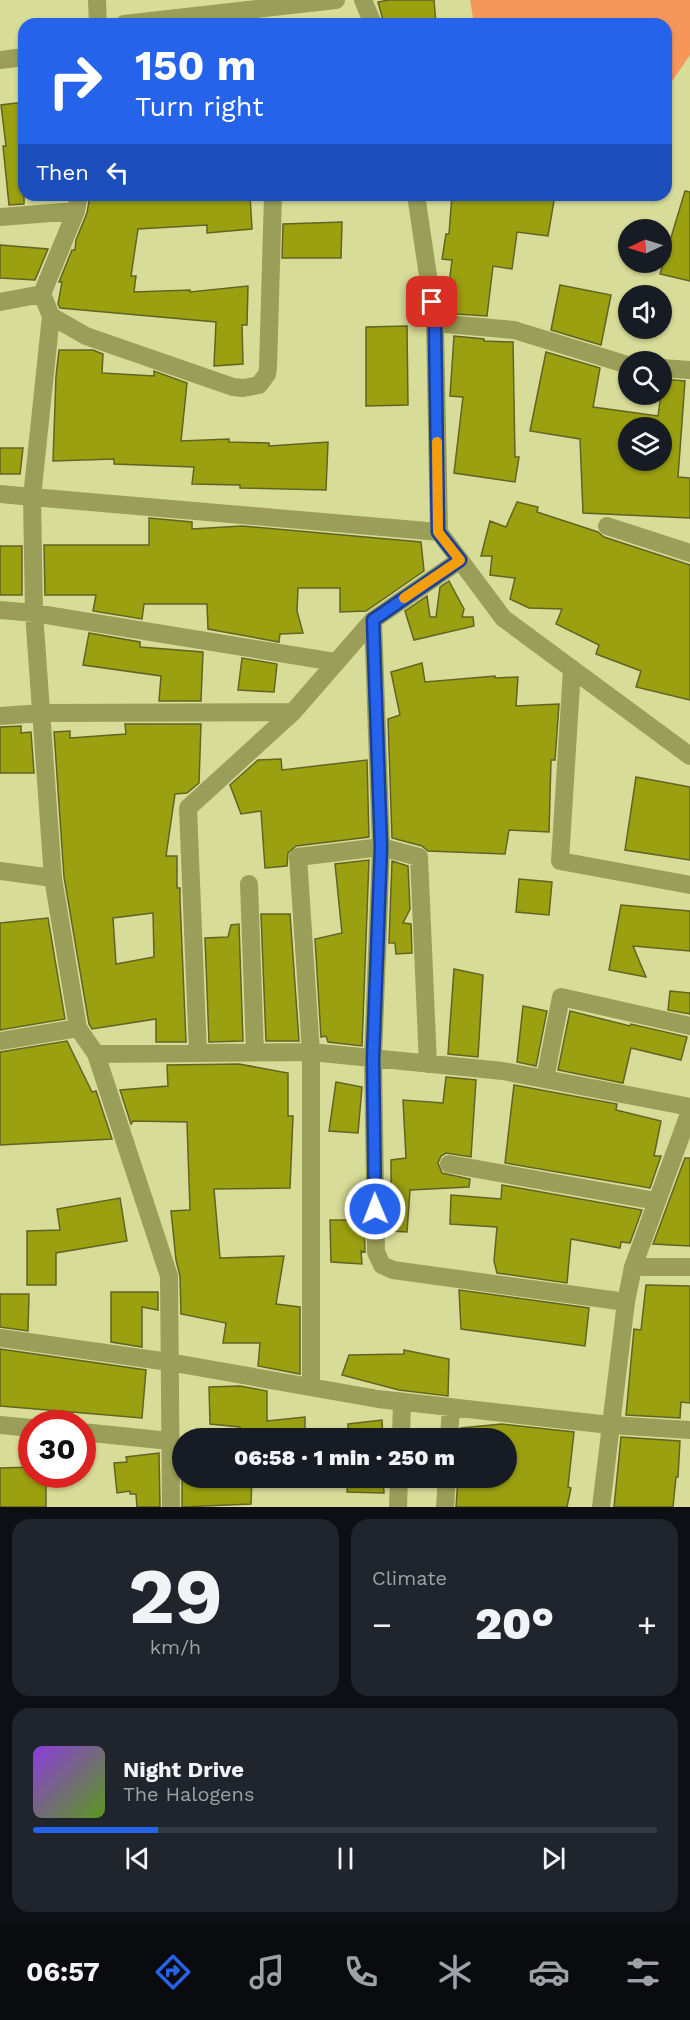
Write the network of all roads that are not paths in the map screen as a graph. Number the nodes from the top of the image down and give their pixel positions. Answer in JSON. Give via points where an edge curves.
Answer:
{"nodes":[{"id":1,"x":97,"y":0,"type":"edge"},
{"id":2,"x":336,"y":0,"type":"edge"},
{"id":3,"x":363,"y":0,"type":"edge"},
{"id":4,"x":98,"y":18,"type":"edge"},
{"id":5,"x":177,"y":18,"type":"edge"},
{"id":6,"x":370,"y":18,"type":"edge"},
{"id":7,"x":18,"y":58,"type":"edge"},
{"id":8,"x":0,"y":60,"type":"edge"},
{"id":9,"x":273,"y":201,"type":"edge"},
{"id":10,"x":417,"y":201,"type":"edge"},
{"id":11,"x":77,"y":203,"type":"edge"},
{"id":12,"x":0,"y":217,"type":"edge"},
{"id":13,"x":42,"y":294,"type":"junction"},
{"id":14,"x":0,"y":302,"type":"edge"},
{"id":15,"x":51,"y":316,"type":"junction"},
{"id":16,"x":435,"y":323,"type":"junction"},
{"id":17,"x":618,"y":362,"type":"edge"},
{"id":18,"x":672,"y":369,"type":"edge"},
{"id":19,"x":690,"y":370,"type":"edge"},
{"id":20,"x":0,"y":494,"type":"edge"},
{"id":21,"x":32,"y":497,"type":"junction"},
{"id":22,"x":607,"y":526,"type":"dead end"},
{"id":23,"x":438,"y":532,"type":"junction"},
{"id":24,"x":690,"y":553,"type":"edge"},
{"id":25,"x":460,"y":560,"type":"junction"},
{"id":26,"x":0,"y":610,"type":"edge"},
{"id":27,"x":34,"y":613,"type":"junction"},
{"id":28,"x":373,"y":620,"type":"junction"},
{"id":29,"x":335,"y":662,"type":"junction"},
{"id":30,"x":572,"y":669,"type":"junction"},
{"id":31,"x":293,"y":712,"type":"junction"},
{"id":32,"x":40,"y":713,"type":"junction"},
{"id":33,"x":0,"y":716,"type":"edge"},
{"id":34,"x":690,"y":756,"type":"edge"},
{"id":35,"x":381,"y":847,"type":"junction"},
{"id":36,"x":0,"y":871,"type":"edge"},
{"id":37,"x":52,"y":878,"type":"junction"},
{"id":38,"x":249,"y":884,"type":"dead end"},
{"id":39,"x":690,"y":885,"type":"edge"},
{"id":40,"x":690,"y":1026,"type":"edge"},
{"id":41,"x":78,"y":1028,"type":"junction"},
{"id":42,"x":0,"y":1041,"type":"edge"},
{"id":43,"x":312,"y":1052,"type":"junction"},
{"id":44,"x":198,"y":1053,"type":"junction"},
{"id":45,"x":255,"y":1053,"type":"junction"},
{"id":46,"x":96,"y":1054,"type":"junction"},
{"id":47,"x":373,"y":1058,"type":"junction"},
{"id":48,"x":428,"y":1064,"type":"junction"},
{"id":49,"x":545,"y":1079,"type":"junction"},
{"id":50,"x":690,"y":1109,"type":"edge"},
{"id":51,"x":449,"y":1164,"type":"dead end"},
{"id":52,"x":657,"y":1201,"type":"junction"},
{"id":53,"x":633,"y":1267,"type":"junction"},
{"id":54,"x":690,"y":1267,"type":"edge"},
{"id":55,"x":626,"y":1302,"type":"junction"},
{"id":56,"x":0,"y":1338,"type":"edge"},
{"id":57,"x":169,"y":1362,"type":"junction"},
{"id":58,"x":311,"y":1387,"type":"junction"},
{"id":59,"x":402,"y":1402,"type":"junction"},
{"id":60,"x":451,"y":1407,"type":"junction"},
{"id":61,"x":0,"y":1425,"type":"edge"},
{"id":62,"x":610,"y":1425,"type":"junction"},
{"id":63,"x":18,"y":1427,"type":"edge"},
{"id":64,"x":401,"y":1428,"type":"edge"},
{"id":65,"x":450,"y":1428,"type":"edge"},
{"id":66,"x":690,"y":1430,"type":"edge"},
{"id":67,"x":96,"y":1433,"type":"edge"},
{"id":68,"x":170,"y":1441,"type":"junction"},
{"id":69,"x":399,"y":1488,"type":"edge"},
{"id":70,"x":446,"y":1488,"type":"edge"},
{"id":71,"x":171,"y":1507,"type":"edge"},
{"id":72,"x":398,"y":1507,"type":"edge"},
{"id":73,"x":445,"y":1507,"type":"edge"},
{"id":74,"x":601,"y":1507,"type":"edge"}],
"edges":[{"from":1,"to":4,"type":"street"},
{"from":2,"to":5,"type":"street"},
{"from":3,"to":6,"type":"street"},
{"from":7,"to":8,"type":"street"},
{"from":9,"to":15,"type":"street","via":[[268,368],[259,385],[233,387],[86,336]]},
{"from":10,"to":16,"type":"street"},
{"from":11,"to":12,"type":"street"},
{"from":11,"to":13,"type":"street"},
{"from":13,"to":14,"type":"street"},
{"from":13,"to":15,"type":"street"},
{"from":15,"to":21,"type":"street"},
{"from":16,"to":17,"type":"street","via":[[514,330]]},
{"from":16,"to":23,"type":"street"},
{"from":18,"to":19,"type":"street"},
{"from":20,"to":21,"type":"street"},
{"from":21,"to":23,"type":"street"},
{"from":21,"to":27,"type":"street"},
{"from":22,"to":24,"type":"street"},
{"from":23,"to":25,"type":"street"},
{"from":25,"to":28,"type":"street"},
{"from":25,"to":30,"type":"street","via":[[503,618]]},
{"from":26,"to":27,"type":"street"},
{"from":27,"to":29,"type":"street"},
{"from":27,"to":32,"type":"street"},
{"from":28,"to":29,"type":"street"},
{"from":28,"to":35,"type":"street"},
{"from":29,"to":31,"type":"street"},
{"from":30,"to":34,"type":"street"},
{"from":30,"to":39,"type":"street","via":[[560,861]]},
{"from":31,"to":32,"type":"street"},
{"from":31,"to":44,"type":"street","via":[[188,808]]},
{"from":32,"to":33,"type":"street"},
{"from":32,"to":37,"type":"street"},
{"from":35,"to":43,"type":"street","via":[[298,857]]},
{"from":35,"to":47,"type":"street"},
{"from":35,"to":48,"type":"street","via":[[419,856]]},
{"from":36,"to":37,"type":"street"},
{"from":37,"to":41,"type":"street"},
{"from":38,"to":45,"type":"street"},
{"from":40,"to":49,"type":"street","via":[[561,997]]},
{"from":41,"to":42,"type":"street"},
{"from":41,"to":46,"type":"street"},
{"from":43,"to":45,"type":"street"},
{"from":43,"to":47,"type":"street"},
{"from":43,"to":58,"type":"street"},
{"from":44,"to":45,"type":"street"},
{"from":44,"to":46,"type":"street"},
{"from":46,"to":57,"type":"street","via":[[169,1276]]},
{"from":47,"to":48,"type":"street"},
{"from":47,"to":55,"type":"street","via":[[376,1252],[382,1265],[393,1270]]},
{"from":48,"to":49,"type":"street"},
{"from":49,"to":50,"type":"street"},
{"from":50,"to":52,"type":"street"},
{"from":51,"to":52,"type":"street"},
{"from":52,"to":53,"type":"street"},
{"from":53,"to":54,"type":"street"},
{"from":53,"to":55,"type":"street"},
{"from":55,"to":62,"type":"street"},
{"from":56,"to":57,"type":"street"},
{"from":57,"to":58,"type":"street"},
{"from":57,"to":68,"type":"street"},
{"from":58,"to":59,"type":"street"},
{"from":59,"to":60,"type":"street"},
{"from":59,"to":64,"type":"street"},
{"from":60,"to":62,"type":"street"},
{"from":60,"to":65,"type":"street"},
{"from":61,"to":63,"type":"street"},
{"from":62,"to":66,"type":"street"},
{"from":62,"to":74,"type":"street"},
{"from":67,"to":68,"type":"street"},
{"from":68,"to":71,"type":"street"},
{"from":69,"to":72,"type":"street"},
{"from":70,"to":73,"type":"street"}]}
